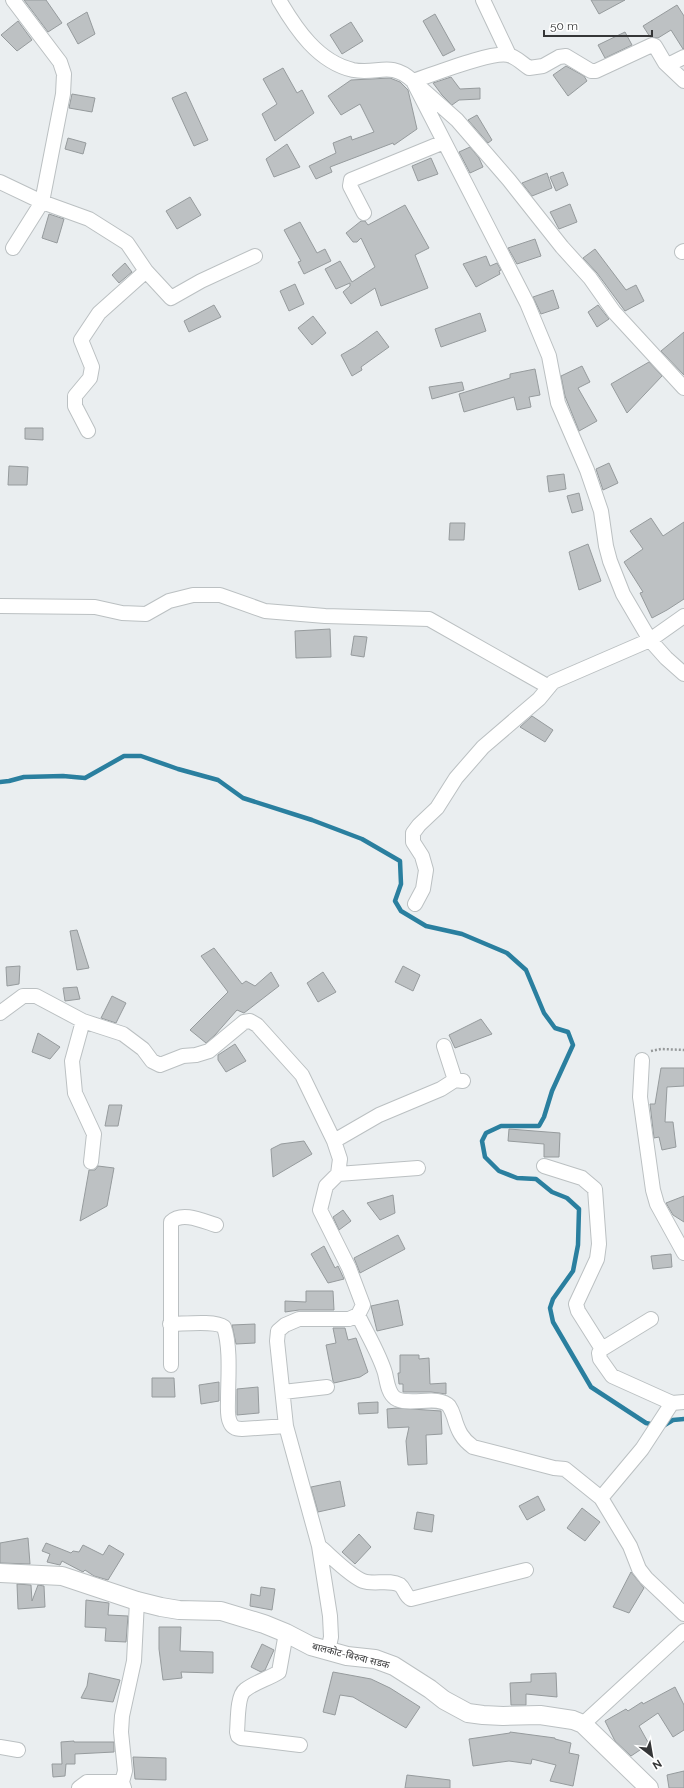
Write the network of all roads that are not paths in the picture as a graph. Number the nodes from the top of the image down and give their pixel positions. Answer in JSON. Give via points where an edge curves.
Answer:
{"nodes":[{"id":1,"x":13,"y":0,"type":"edge"},
{"id":2,"x":279,"y":0,"type":"edge"},
{"id":3,"x":483,"y":0,"type":"edge"},
{"id":4,"x":509,"y":55,"type":"junction"},
{"id":5,"x":684,"y":57,"type":"edge"},
{"id":6,"x":665,"y":64,"type":"junction"},
{"id":7,"x":413,"y":81,"type":"junction"},
{"id":8,"x":684,"y":81,"type":"edge"},
{"id":9,"x":444,"y":142,"type":"junction"},
{"id":10,"x":0,"y":182,"type":"edge"},
{"id":11,"x":42,"y":202,"type":"junction"},
{"id":12,"x":364,"y":213,"type":"dead end"},
{"id":13,"x":13,"y":248,"type":"dead end"},
{"id":14,"x":255,"y":256,"type":"dead end"},
{"id":15,"x":146,"y":271,"type":"junction"},
{"id":16,"x":684,"y":388,"type":"edge"},
{"id":17,"x":88,"y":431,"type":"dead end"},
{"id":18,"x":0,"y":606,"type":"edge"},
{"id":19,"x":684,"y":616,"type":"edge"},
{"id":20,"x":650,"y":640,"type":"junction"},
{"id":21,"x":684,"y":674,"type":"edge"},
{"id":22,"x":549,"y":687,"type":"junction"},
{"id":23,"x":415,"y":904,"type":"dead end"},
{"id":24,"x":0,"y":1013,"type":"edge"},
{"id":25,"x":84,"y":1021,"type":"junction"},
{"id":26,"x":444,"y":1046,"type":"dead end"},
{"id":27,"x":642,"y":1060,"type":"road end"},
{"id":28,"x":334,"y":1141,"type":"junction"},
{"id":29,"x":91,"y":1162,"type":"dead end"},
{"id":30,"x":544,"y":1166,"type":"dead end"},
{"id":31,"x":418,"y":1168,"type":"dead end"},
{"id":32,"x":338,"y":1174,"type":"junction"},
{"id":33,"x":216,"y":1225,"type":"dead end"},
{"id":34,"x":680,"y":1234,"type":"edge"},
{"id":35,"x":684,"y":1253,"type":"edge"},
{"id":36,"x":358,"y":1315,"type":"junction"},
{"id":37,"x":651,"y":1319,"type":"dead end"},
{"id":38,"x":170,"y":1324,"type":"junction"},
{"id":39,"x":602,"y":1349,"type":"junction"},
{"id":40,"x":171,"y":1365,"type":"dead end"},
{"id":41,"x":327,"y":1387,"type":"dead end"},
{"id":42,"x":283,"y":1392,"type":"junction"},
{"id":43,"x":678,"y":1402,"type":"edge"},
{"id":44,"x":286,"y":1426,"type":"junction"},
{"id":45,"x":601,"y":1498,"type":"junction"},
{"id":46,"x":319,"y":1546,"type":"junction"},
{"id":47,"x":526,"y":1570,"type":"dead end"},
{"id":48,"x":0,"y":1573,"type":"edge"},
{"id":49,"x":138,"y":1601,"type":"junction"},
{"id":50,"x":684,"y":1614,"type":"edge"},
{"id":51,"x":684,"y":1631,"type":"edge"},
{"id":52,"x":286,"y":1633,"type":"junction"},
{"id":53,"x":328,"y":1651,"type":"junction"},
{"id":54,"x":583,"y":1724,"type":"junction"},
{"id":55,"x":300,"y":1745,"type":"dead end"},
{"id":56,"x":0,"y":1747,"type":"edge"},
{"id":57,"x":18,"y":1750,"type":"dead end"},
{"id":58,"x":123,"y":1785,"type":"edge"},
{"id":59,"x":79,"y":1788,"type":"edge"},
{"id":60,"x":649,"y":1788,"type":"edge"}],
"edges":[{"from":1,"to":11,"type":"street","via":[[60,62],[64,74],[63,94]]},
{"from":2,"to":7,"type":"street","via":[[308,42],[337,64],[353,70],[400,70]]},
{"from":3,"to":4,"type":"street"},
{"from":4,"to":6,"type":"street","via":[[529,68],[543,66],[566,56],[591,71],[596,71],[652,45]]},
{"from":4,"to":7,"type":"street","via":[[492,56]]},
{"from":5,"to":6,"type":"street","via":[[671,64]]},
{"from":6,"to":8,"type":"street"},
{"from":7,"to":9,"type":"street"},
{"from":7,"to":16,"type":"street","via":[[457,120],[590,278],[614,312]]},
{"from":9,"to":12,"type":"street","via":[[352,180],[350,186]]},
{"from":9,"to":20,"type":"street","via":[[526,303],[549,356],[558,403],[587,470],[601,511],[610,561],[623,594]]},
{"from":10,"to":11,"type":"street"},
{"from":11,"to":13,"type":"street"},
{"from":11,"to":15,"type":"street","via":[[89,219],[127,243]]},
{"from":14,"to":15,"type":"street","via":[[171,298]]},
{"from":15,"to":17,"type":"street","via":[[99,313],[81,340],[92,367],[90,378],[75,396],[75,406]]},
{"from":18,"to":22,"type":"street","via":[[96,607],[122,613],[146,614],[169,601],[193,595],[220,595],[265,610],[324,616],[429,619]]},
{"from":19,"to":20,"type":"street"},
{"from":20,"to":21,"type":"street"},
{"from":20,"to":22,"type":"street","via":[[558,679]]},
{"from":22,"to":23,"type":"street","via":[[539,699],[483,747],[456,778],[437,808],[413,832],[413,842],[422,856],[426,870],[423,889]]},
{"from":24,"to":25,"type":"street","via":[[23,996],[36,996]]},
{"from":25,"to":28,"type":"street","via":[[124,1034],[143,1049],[152,1061],[160,1065],[183,1056],[209,1051],[244,1022],[250,1021],[302,1075]]},
{"from":25,"to":29,"type":"street","via":[[72,1061],[75,1093],[94,1134]]},
{"from":26,"to":28,"type":"street","via":[[459,1080],[379,1115]]},
{"from":27,"to":34,"type":"street","via":[[640,1097],[653,1190],[657,1204]]},
{"from":28,"to":32,"type":"street","via":[[340,1159]]},
{"from":30,"to":39,"type":"street","via":[[582,1178],[595,1190],[599,1244],[597,1259],[576,1304]]},
{"from":31,"to":32,"type":"street"},
{"from":32,"to":36,"type":"street","via":[[326,1186],[320,1210],[360,1296],[363,1305]]},
{"from":33,"to":38,"type":"street","via":[[182,1216],[171,1222]]},
{"from":34,"to":35,"type":"street"},
{"from":36,"to":42,"type":"street","via":[[349,1319],[299,1319],[278,1331]]},
{"from":36,"to":45,"type":"street","via":[[382,1364],[390,1393],[395,1398],[404,1401],[442,1401],[452,1411],[460,1435],[473,1447],[565,1469]]},
{"from":37,"to":39,"type":"street"},
{"from":38,"to":40,"type":"street"},
{"from":38,"to":44,"type":"street","via":[[211,1323],[222,1325],[224,1328],[228,1355],[229,1422],[232,1426],[242,1429]]},
{"from":39,"to":43,"type":"street","via":[[599,1353],[600,1359],[612,1376]]},
{"from":41,"to":42,"type":"street"},
{"from":42,"to":44,"type":"street"},
{"from":43,"to":45,"type":"street"},
{"from":44,"to":46,"type":"street"},
{"from":45,"to":50,"type":"street","via":[[630,1546],[639,1569]]},
{"from":46,"to":47,"type":"street","via":[[355,1577],[363,1581],[400,1585],[411,1599]]},
{"from":46,"to":53,"type":"street","via":[[330,1616],[331,1637]]},
{"from":48,"to":49,"type":"main road","name":"बालकोट-बिरुवा सडक","via":[[62,1576]]},
{"from":49,"to":52,"type":"main road","name":"बालकोट-बिरुवा सडक","via":[[179,1610],[221,1611]]},
{"from":49,"to":58,"type":"street","via":[[134,1661],[122,1716],[125,1771]]},
{"from":51,"to":54,"type":"street"},
{"from":52,"to":53,"type":"main road","name":"बालकोट-बिरुवा सडक","via":[[310,1646]]},
{"from":52,"to":55,"type":"street","via":[[279,1672],[244,1690],[240,1698],[237,1732],[241,1738]]},
{"from":53,"to":54,"type":"main road","name":"बालकोट-बिरुवा सडक","via":[[375,1659],[394,1666],[468,1713],[483,1716],[540,1715]]},
{"from":54,"to":60,"type":"main road","name":"बालकोट-बिरुवा सडक"},
{"from":56,"to":57,"type":"street"},
{"from":58,"to":59,"type":"street","via":[[87,1782]]}]}
